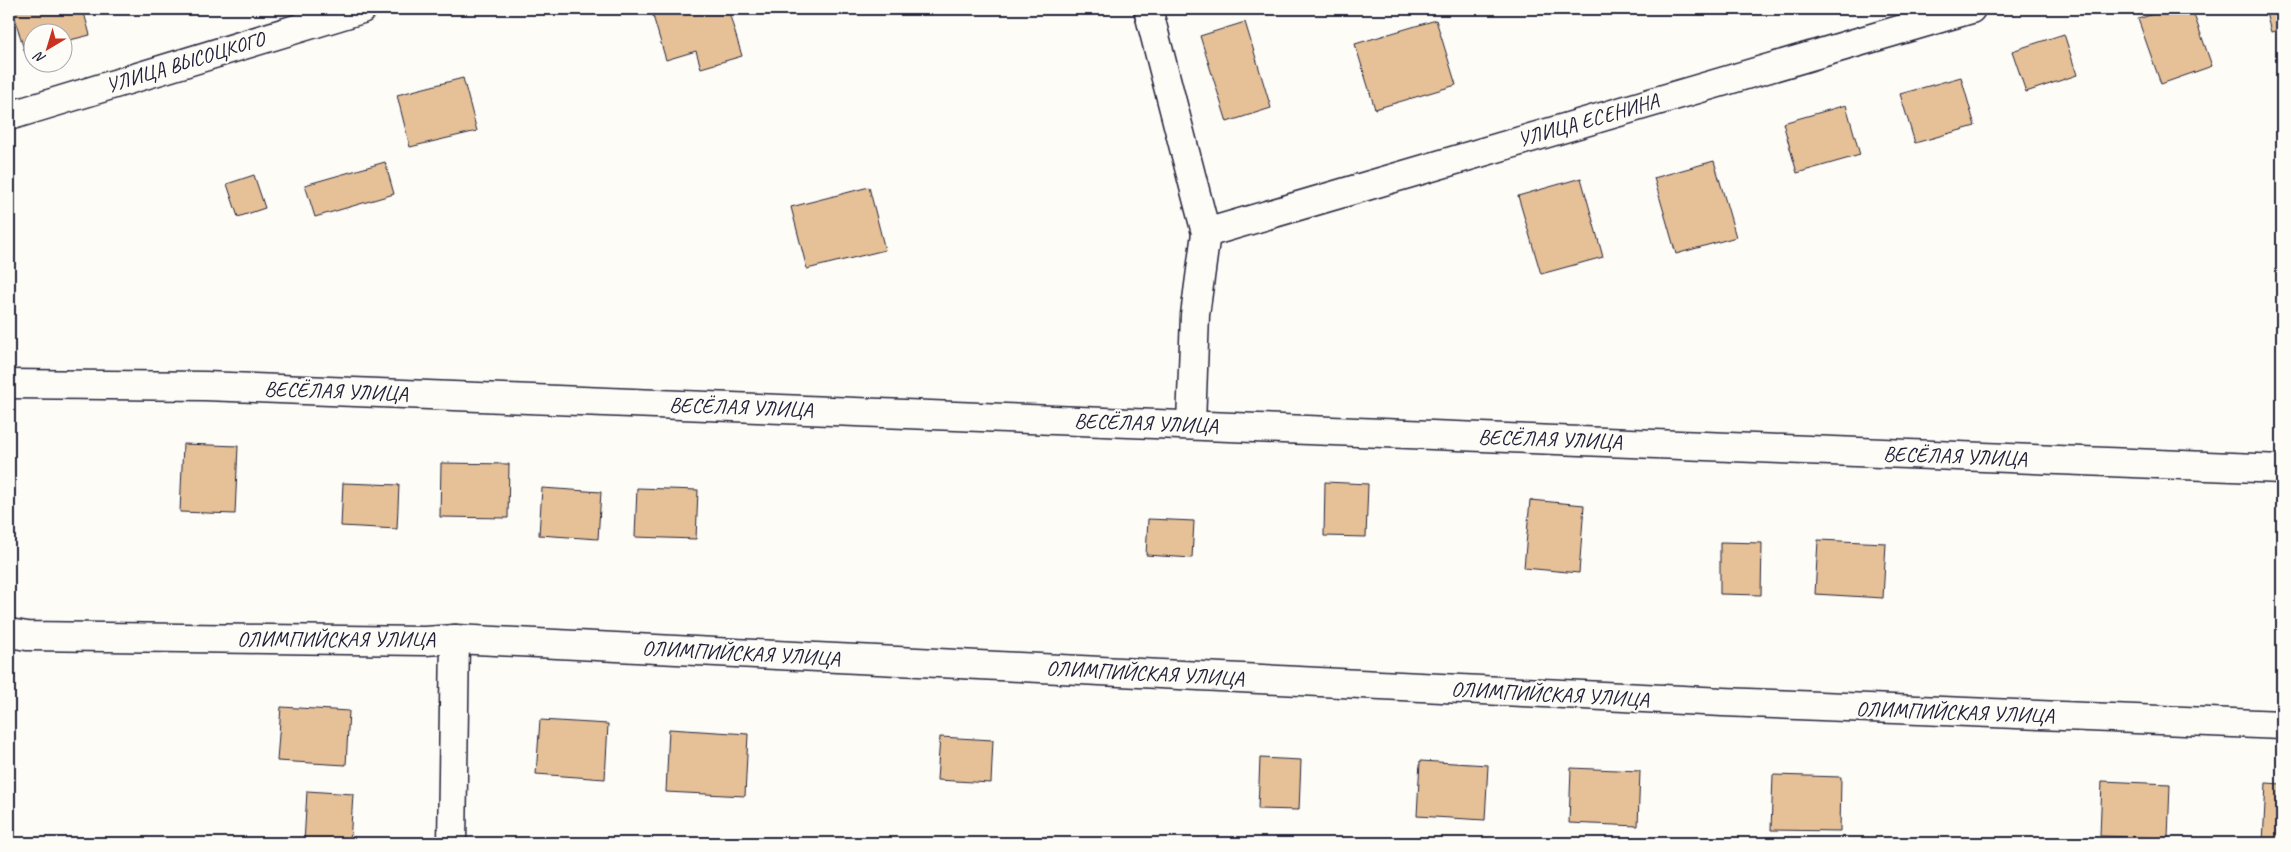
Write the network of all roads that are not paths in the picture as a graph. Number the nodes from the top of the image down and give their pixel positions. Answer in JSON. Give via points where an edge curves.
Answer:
{"nodes":[{"id":1,"x":362,"y":9,"type":"edge"},
{"id":2,"x":1148,"y":9,"type":"edge"},
{"id":3,"x":1972,"y":9,"type":"edge"},
{"id":4,"x":9,"y":116,"type":"edge"},
{"id":5,"x":1206,"y":233,"type":"junction"},
{"id":6,"x":9,"y":384,"type":"edge"},
{"id":7,"x":1191,"y":424,"type":"junction"},
{"id":8,"x":2282,"y":470,"type":"edge"},
{"id":9,"x":9,"y":633,"type":"edge"},
{"id":10,"x":455,"y":639,"type":"junction"},
{"id":11,"x":2282,"y":725,"type":"edge"},
{"id":12,"x":452,"y":843,"type":"edge"}],
"edges":[{"from":1,"to":4,"type":"street","name":"УЛИЦА ВЫСОЦКОГО"},
{"from":2,"to":5,"type":"street"},
{"from":3,"to":5,"type":"street","name":"УЛИЦА ЕСЕНИНА"},
{"from":5,"to":7,"type":"street","via":[[1195,315]]},
{"from":6,"to":7,"type":"street","name":"ВЕСЁЛАЯ УЛИЦА","via":[[205,386]]},
{"from":7,"to":8,"type":"street","name":"ВЕСЁЛАЯ УЛИЦА"},
{"from":9,"to":10,"type":"street","name":"ОЛИМПИЙСКАЯ УЛИЦА","via":[[27,636]]},
{"from":10,"to":11,"type":"street","name":"ОЛИМПИЙСКАЯ УЛИЦА","via":[[1703,701]]},
{"from":10,"to":12,"type":"street"}]}
